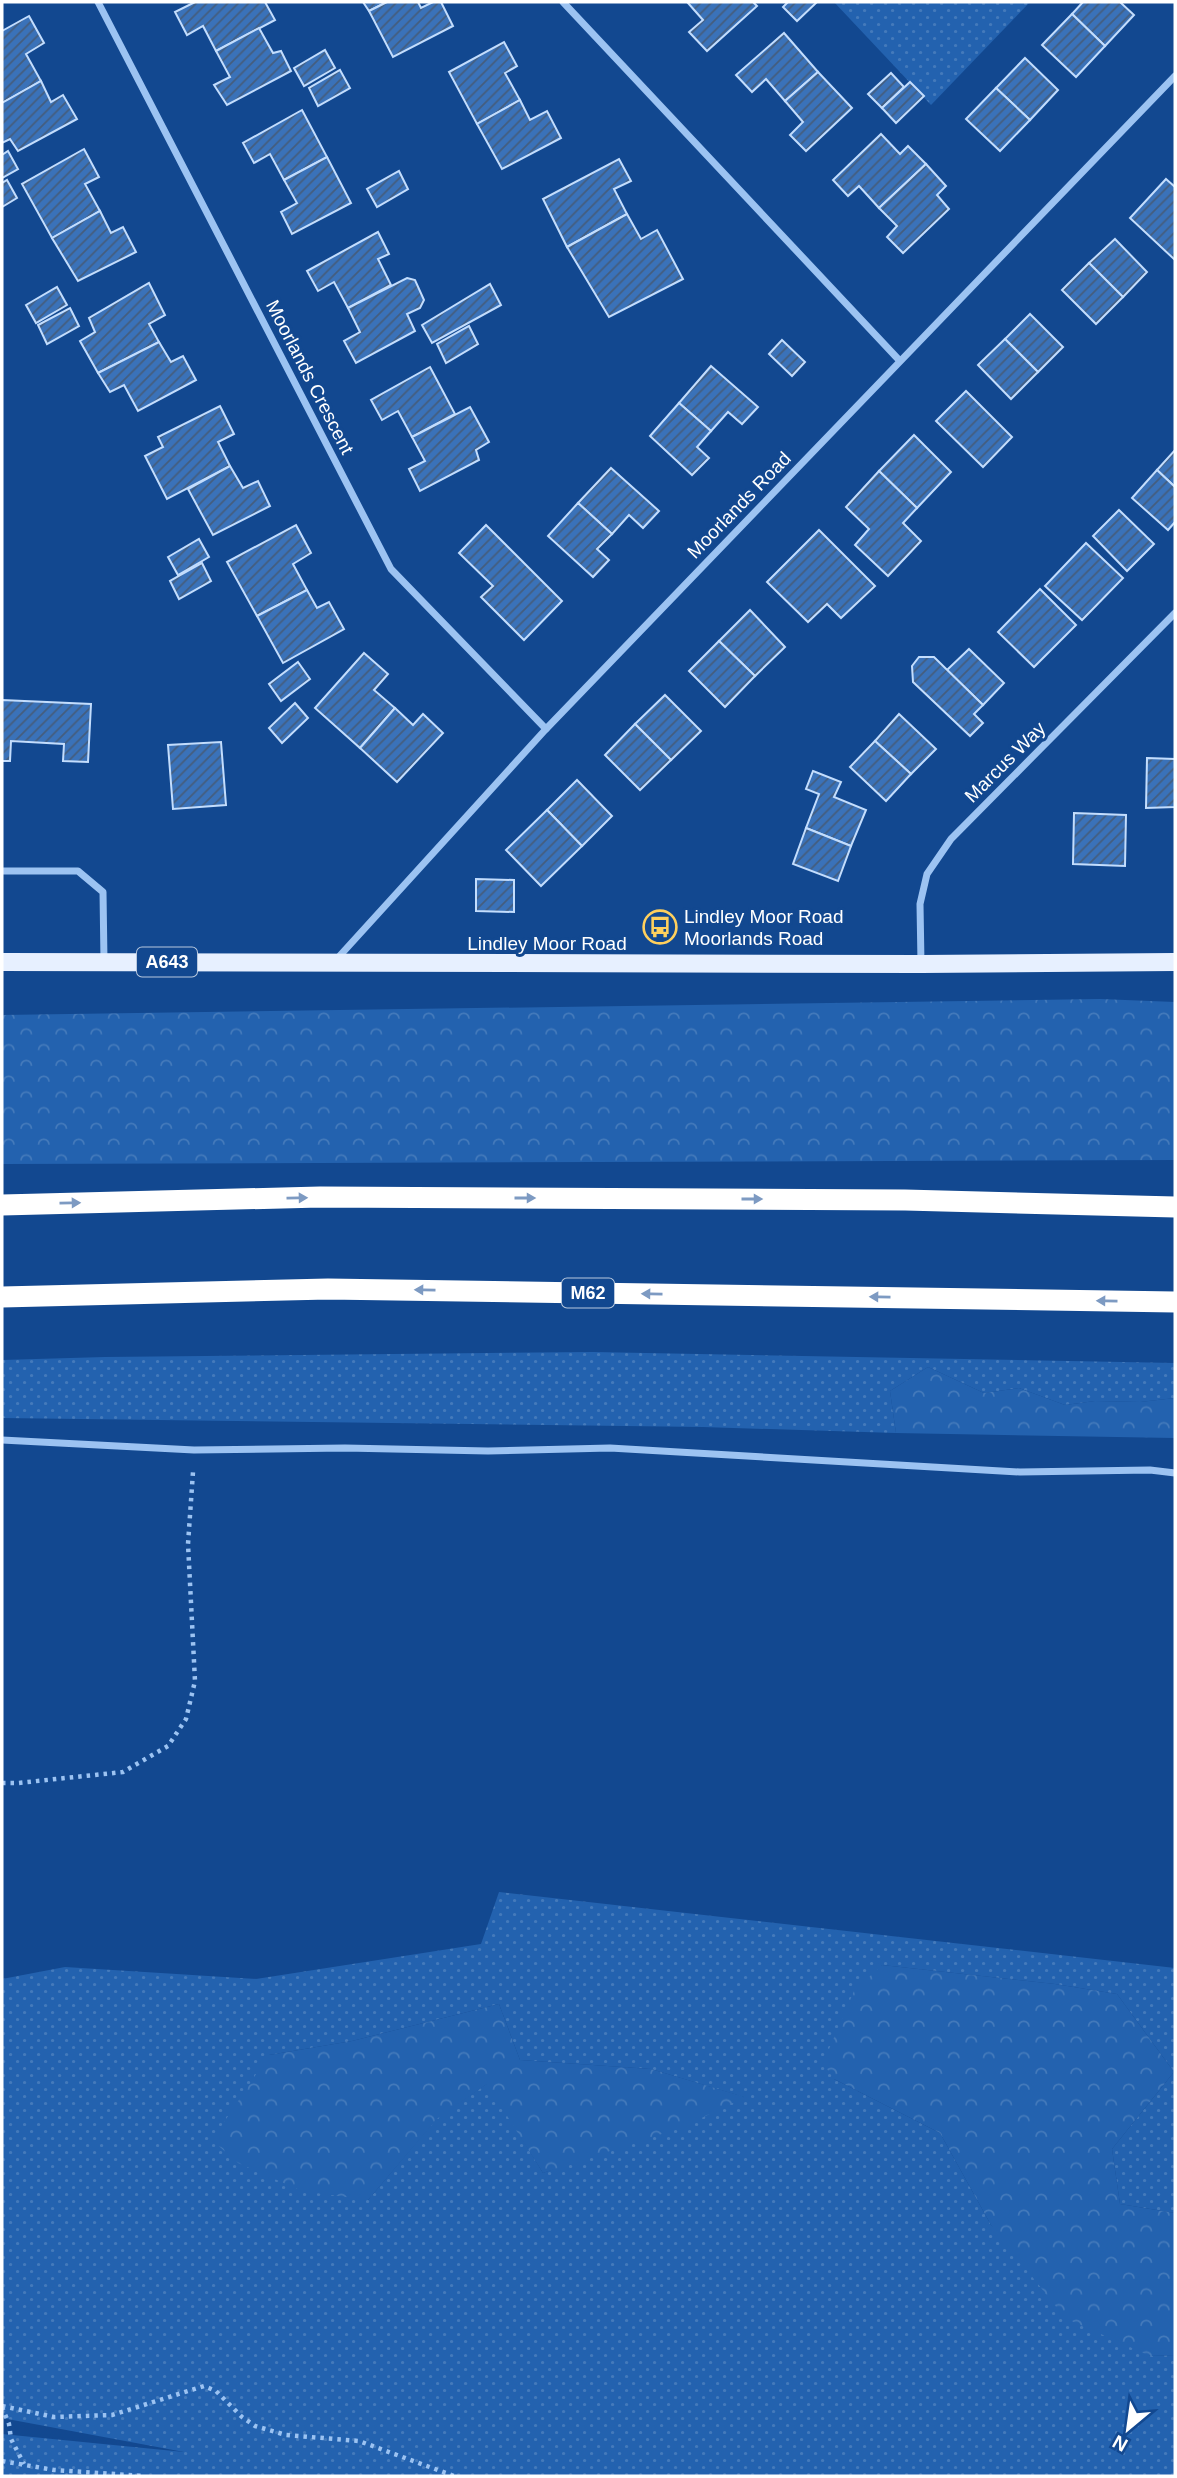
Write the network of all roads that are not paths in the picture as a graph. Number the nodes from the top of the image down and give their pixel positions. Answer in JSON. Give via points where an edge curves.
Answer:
{"nodes":[{"id":1,"x":98,"y":2,"type":"edge"},
{"id":2,"x":563,"y":2,"type":"edge"},
{"id":3,"x":1175,"y":76,"type":"edge"},
{"id":4,"x":899,"y":360,"type":"junction"},
{"id":5,"x":1175,"y":613,"type":"edge"},
{"id":6,"x":546,"y":729,"type":"junction"},
{"id":7,"x":2,"y":871,"type":"edge"},
{"id":8,"x":2,"y":962,"type":"edge"},
{"id":9,"x":104,"y":962,"type":"junction"},
{"id":10,"x":1175,"y":962,"type":"edge"},
{"id":11,"x":332,"y":964,"type":"junction"},
{"id":12,"x":921,"y":964,"type":"junction"},
{"id":13,"x":2,"y":1205,"type":"edge"},
{"id":14,"x":1175,"y":1207,"type":"edge"},
{"id":15,"x":2,"y":1297,"type":"edge"},
{"id":16,"x":1175,"y":1302,"type":"edge"},
{"id":17,"x":2,"y":1440,"type":"edge"},
{"id":18,"x":1175,"y":1473,"type":"edge"}],
"edges":[{"from":1,"to":6,"type":"street","name":"Moorlands Crescent","via":[[391,569]]},
{"from":2,"to":4,"type":"street"},
{"from":3,"to":4,"type":"street","name":"Moorlands Road"},
{"from":4,"to":6,"type":"street","name":"Moorlands Road"},
{"from":5,"to":12,"type":"street","name":"Marcus Way","via":[[951,839],[927,874],[920,904]]},
{"from":6,"to":11,"type":"street","name":"Moorlands Road"},
{"from":7,"to":9,"type":"street","via":[[78,871],[103,892]]},
{"from":8,"to":9,"type":"main road","name":"Lindley Moor Road","number":"A643"},
{"from":9,"to":11,"type":"main road","name":"Lindley Moor Road","number":"A643"},
{"from":10,"to":12,"type":"main road","name":"Lindley Moor Road","number":"A643"},
{"from":11,"to":12,"type":"main road","name":"Lindley Moor Road","number":"A643"},
{"from":13,"to":14,"type":"highway","one_way":true,"via":[[320,1197],[891,1200]]},
{"from":16,"to":15,"type":"highway","number":"M62","one_way":true,"via":[[328,1289]]},
{"from":17,"to":18,"type":"street","via":[[194,1450],[610,1448],[1020,1472]]}]}
